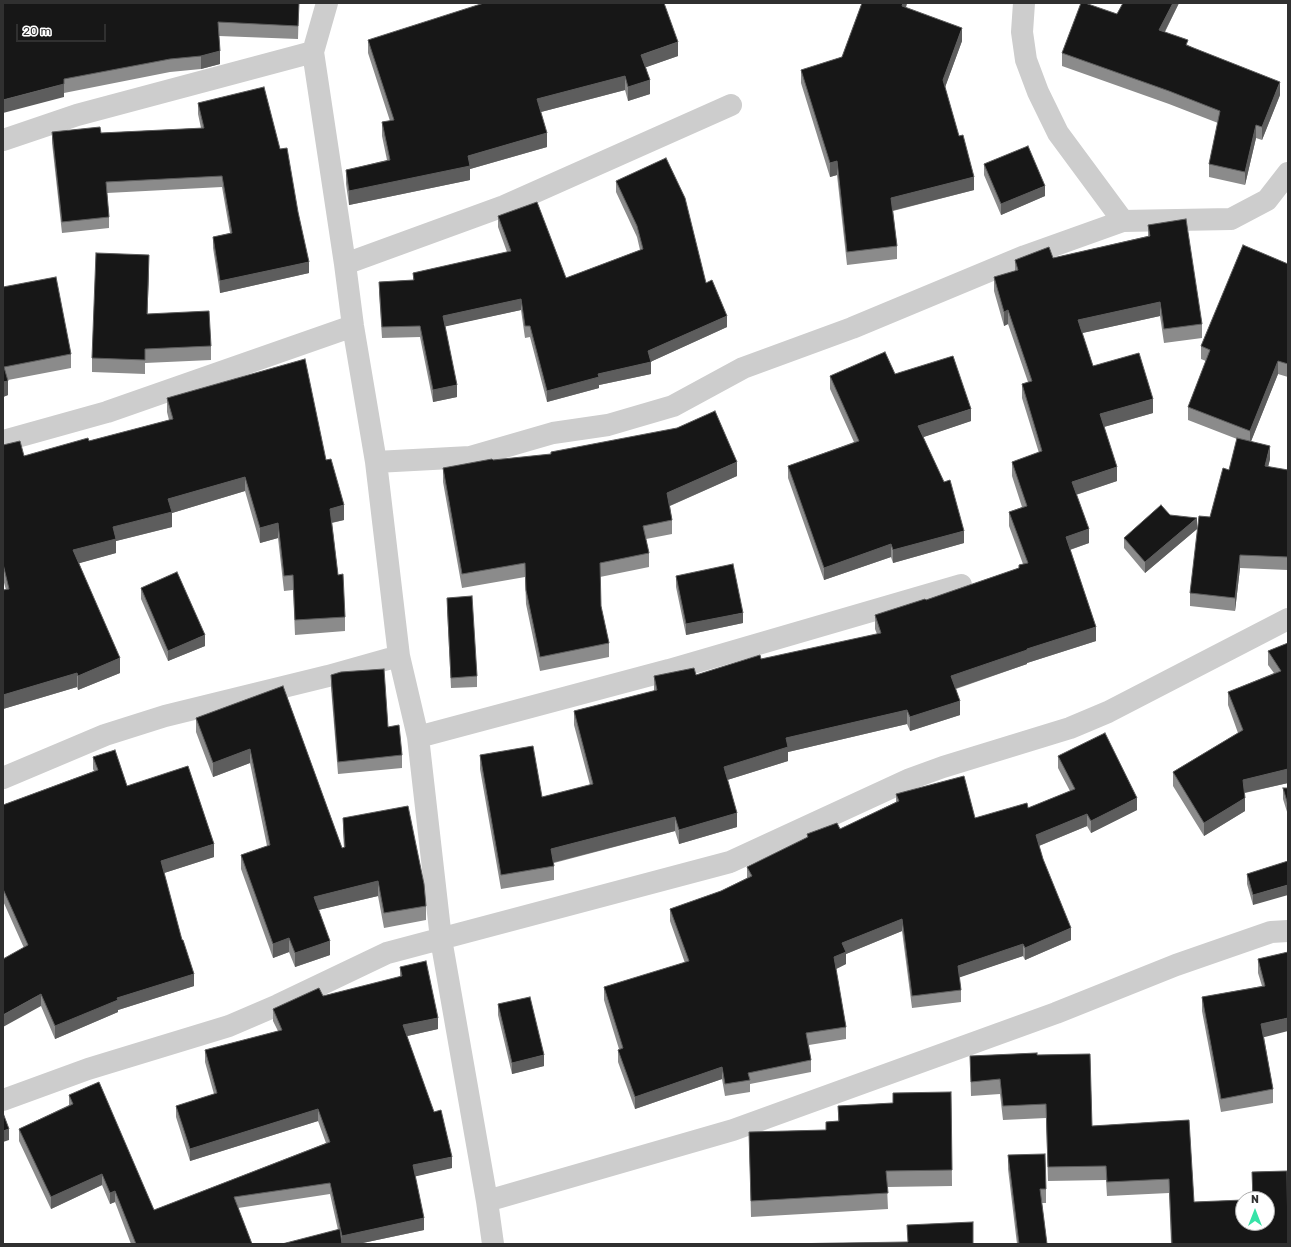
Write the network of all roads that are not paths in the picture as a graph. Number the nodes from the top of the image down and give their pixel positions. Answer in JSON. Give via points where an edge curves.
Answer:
{"nodes":[{"id":1,"x":327,"y":3,"type":"edge"},
{"id":2,"x":1024,"y":3,"type":"edge"},
{"id":3,"x":313,"y":52,"type":"junction"},
{"id":4,"x":731,"y":105,"type":"dead end"},
{"id":5,"x":3,"y":140,"type":"edge"},
{"id":6,"x":1288,"y":173,"type":"edge"},
{"id":7,"x":1123,"y":221,"type":"junction"},
{"id":8,"x":346,"y":264,"type":"junction"},
{"id":9,"x":353,"y":326,"type":"junction"},
{"id":10,"x":3,"y":441,"type":"edge"},
{"id":11,"x":376,"y":462,"type":"junction"},
{"id":12,"x":961,"y":585,"type":"dead end"},
{"id":13,"x":1288,"y":619,"type":"edge"},
{"id":14,"x":399,"y":656,"type":"junction"},
{"id":15,"x":418,"y":737,"type":"junction"},
{"id":16,"x":3,"y":778,"type":"edge"},
{"id":17,"x":1288,"y":931,"type":"edge"},
{"id":18,"x":441,"y":940,"type":"junction"},
{"id":19,"x":3,"y":1100,"type":"edge"},
{"id":20,"x":487,"y":1201,"type":"junction"},
{"id":21,"x":493,"y":1244,"type":"edge"}],
"edges":[{"from":1,"to":3,"type":"street"},
{"from":2,"to":7,"type":"street","via":[[1022,32],[1026,60],[1038,92],[1058,133]]},
{"from":3,"to":5,"type":"street","via":[[77,116]]},
{"from":3,"to":8,"type":"street"},
{"from":4,"to":8,"type":"street","via":[[504,206]]},
{"from":6,"to":7,"type":"street","via":[[1267,200],[1231,219]]},
{"from":7,"to":11,"type":"street","via":[[1025,256],[852,328],[743,368],[673,406],[608,425],[553,433],[470,457]]},
{"from":8,"to":9,"type":"street"},
{"from":9,"to":10,"type":"street","via":[[107,412]]},
{"from":9,"to":11,"type":"street"},
{"from":11,"to":14,"type":"street"},
{"from":12,"to":15,"type":"street","via":[[669,670]]},
{"from":13,"to":18,"type":"street","via":[[1108,712],[1070,728],[910,779],[730,862]]},
{"from":14,"to":15,"type":"street"},
{"from":14,"to":16,"type":"street","via":[[165,716],[105,735]]},
{"from":15,"to":18,"type":"street"},
{"from":17,"to":20,"type":"street","via":[[1271,932],[1176,965],[1056,1013],[733,1130]]},
{"from":18,"to":19,"type":"street","via":[[387,953],[229,1026],[88,1069]]},
{"from":18,"to":20,"type":"street"},
{"from":20,"to":21,"type":"street"}]}
